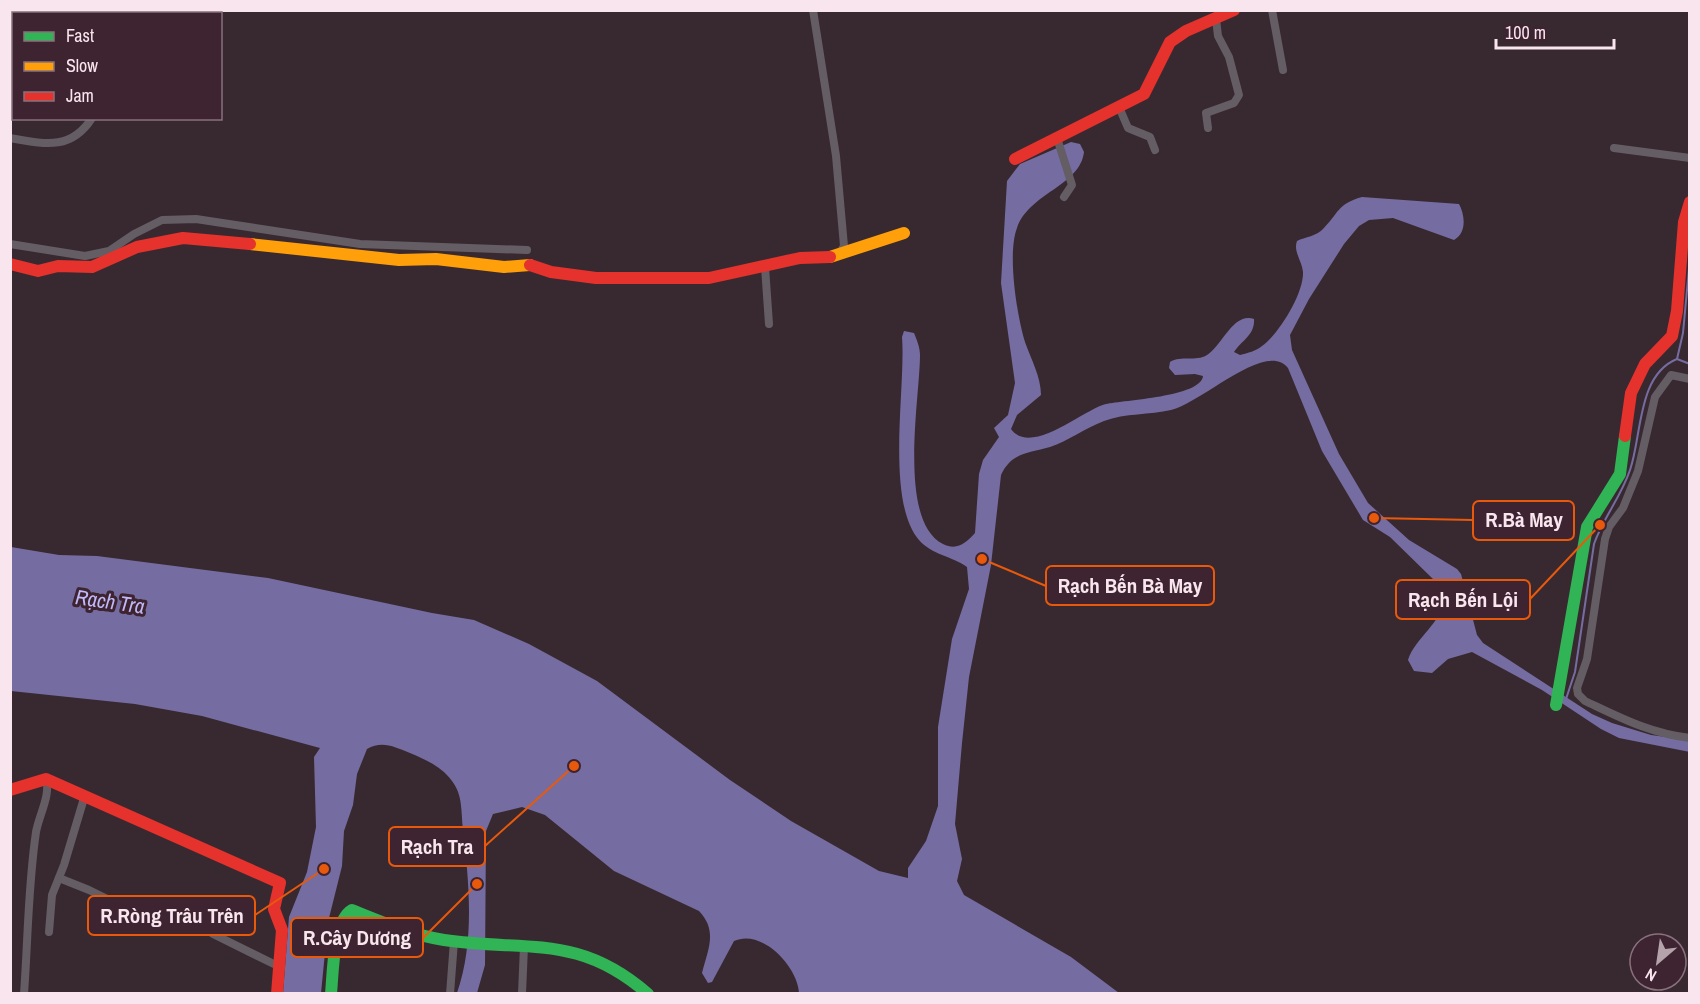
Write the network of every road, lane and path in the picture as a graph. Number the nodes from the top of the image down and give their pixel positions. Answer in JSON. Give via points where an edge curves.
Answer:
{"nodes":[{"id":1,"x":813,"y":10,"type":"edge"},
{"id":2,"x":1234,"y":10,"type":"edge"},
{"id":3,"x":1272,"y":10,"type":"edge"},
{"id":4,"x":1216,"y":19,"type":"junction"},
{"id":5,"x":1283,"y":70,"type":"dead end"},
{"id":6,"x":1119,"y":107,"type":"junction"},
{"id":7,"x":91,"y":120,"type":"edge"},
{"id":8,"x":1208,"y":128,"type":"dead end"},
{"id":9,"x":10,"y":138,"type":"edge"},
{"id":10,"x":1058,"y":141,"type":"junction"},
{"id":11,"x":1614,"y":148,"type":"dead end"},
{"id":12,"x":1155,"y":150,"type":"dead end"},
{"id":13,"x":1689,"y":158,"type":"edge"},
{"id":14,"x":1015,"y":159,"type":"dead end"},
{"id":15,"x":1064,"y":197,"type":"dead end"},
{"id":16,"x":1689,"y":202,"type":"edge"},
{"id":17,"x":904,"y":232,"type":"dead end"},
{"id":18,"x":10,"y":244,"type":"edge"},
{"id":19,"x":527,"y":250,"type":"dead end"},
{"id":20,"x":840,"y":253,"type":"junction"},
{"id":21,"x":10,"y":264,"type":"edge"},
{"id":22,"x":765,"y":267,"type":"junction"},
{"id":23,"x":769,"y":324,"type":"dead end"},
{"id":24,"x":1689,"y":379,"type":"edge"},
{"id":25,"x":1556,"y":704,"type":"dead end"},
{"id":26,"x":1689,"y":738,"type":"edge"},
{"id":27,"x":46,"y":779,"type":"junction"},
{"id":28,"x":10,"y":790,"type":"edge"},
{"id":29,"x":85,"y":795,"type":"junction"},
{"id":30,"x":59,"y":878,"type":"junction"},
{"id":31,"x":146,"y":918,"type":"dead end"},
{"id":32,"x":49,"y":932,"type":"dead end"},
{"id":33,"x":213,"y":934,"type":"dead end"},
{"id":34,"x":456,"y":941,"type":"junction"},
{"id":35,"x":518,"y":946,"type":"junction"},
{"id":36,"x":280,"y":967,"type":"junction"},
{"id":37,"x":24,"y":993,"type":"edge"},
{"id":38,"x":277,"y":993,"type":"edge"},
{"id":39,"x":331,"y":993,"type":"edge"},
{"id":40,"x":450,"y":993,"type":"edge"},
{"id":41,"x":522,"y":993,"type":"edge"},
{"id":42,"x":648,"y":993,"type":"edge"}],
"edges":[{"from":1,"to":20,"type":"street","via":[[841,197],[844,246]]},
{"from":2,"to":4,"type":"street"},
{"from":3,"to":5,"type":"street"},
{"from":4,"to":6,"type":"street","via":[[1170,40],[1144,94]]},
{"from":4,"to":8,"type":"street","via":[[1218,36],[1239,95],[1234,103],[1206,113]]},
{"from":6,"to":10,"type":"street"},
{"from":6,"to":12,"type":"street","via":[[1128,128],[1149,136]]},
{"from":7,"to":9,"type":"street","via":[[84,131],[66,142]]},
{"from":10,"to":14,"type":"street"},
{"from":10,"to":15,"type":"street","via":[[1072,185]]},
{"from":11,"to":13,"type":"street"},
{"from":16,"to":25,"type":"street","via":[[1672,336],[1645,364],[1632,393],[1620,474],[1587,527]]},
{"from":17,"to":20,"type":"street"},
{"from":18,"to":19,"type":"street","via":[[85,256],[109,251],[162,220],[196,219],[360,244]]},
{"from":20,"to":22,"type":"street"},
{"from":21,"to":22,"type":"street","via":[[38,271],[57,266],[92,267],[137,247],[183,238],[399,260],[504,267],[533,265],[551,272],[596,278],[709,278]]},
{"from":22,"to":23,"type":"street"},
{"from":24,"to":26,"type":"street","via":[[1671,375],[1655,396],[1638,471],[1605,539],[1587,659],[1577,688],[1585,701],[1638,726],[1667,736]]},
{"from":27,"to":28,"type":"street"},
{"from":27,"to":29,"type":"street"},
{"from":27,"to":37,"type":"street","via":[[48,788],[38,822],[28,896]]},
{"from":29,"to":30,"type":"street"},
{"from":29,"to":36,"type":"street","via":[[280,883],[274,909],[282,930]]},
{"from":30,"to":31,"type":"street"},
{"from":30,"to":32,"type":"street","via":[[52,895]]},
{"from":33,"to":36,"type":"street"},
{"from":34,"to":35,"type":"street"},
{"from":34,"to":39,"type":"street","via":[[415,934],[352,910],[345,914],[338,932]]},
{"from":34,"to":40,"type":"street"},
{"from":35,"to":41,"type":"street"},
{"from":35,"to":42,"type":"street","via":[[571,949],[611,965]]},
{"from":36,"to":38,"type":"street"}]}
